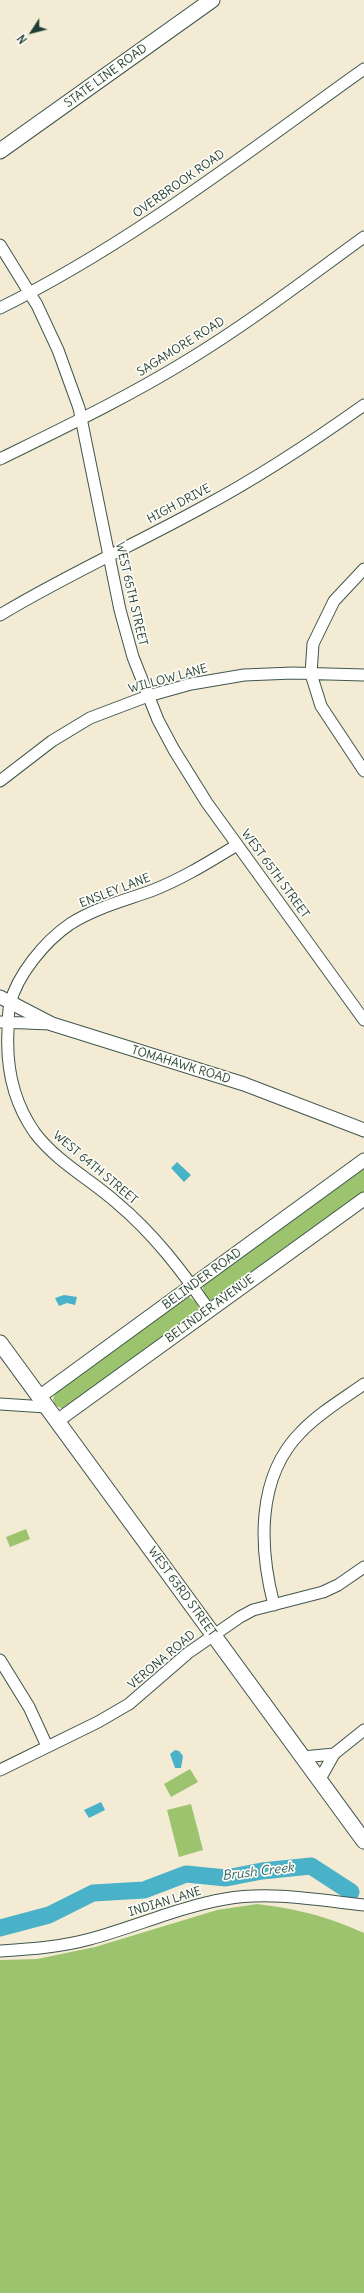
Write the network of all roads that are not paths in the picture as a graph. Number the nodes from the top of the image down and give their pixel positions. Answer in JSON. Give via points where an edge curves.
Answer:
{"nodes":[{"id":1,"x":212,"y":0,"type":"edge"},
{"id":2,"x":364,"y":68,"type":"edge"},
{"id":3,"x":0,"y":151,"type":"edge"},
{"id":4,"x":364,"y":237,"type":"edge"},
{"id":5,"x":0,"y":245,"type":"edge"},
{"id":6,"x":30,"y":294,"type":"junction"},
{"id":7,"x":0,"y":308,"type":"edge"},
{"id":8,"x":364,"y":405,"type":"edge"},
{"id":9,"x":81,"y":419,"type":"junction"},
{"id":10,"x":0,"y":459,"type":"edge"},
{"id":11,"x":109,"y":556,"type":"junction"},
{"id":12,"x":364,"y":569,"type":"edge"},
{"id":13,"x":0,"y":615,"type":"edge"},
{"id":14,"x":311,"y":674,"type":"junction"},
{"id":15,"x":364,"y":675,"type":"edge"},
{"id":16,"x":148,"y":696,"type":"junction"},
{"id":17,"x":364,"y":771,"type":"edge"},
{"id":18,"x":0,"y":781,"type":"edge"},
{"id":19,"x":237,"y":845,"type":"junction"},
{"id":20,"x":5,"y":1000,"type":"edge"},
{"id":21,"x":364,"y":1020,"type":"edge"},
{"id":22,"x":4,"y":1022,"type":"edge"},
{"id":23,"x":52,"y":1024,"type":"junction"},
{"id":24,"x":364,"y":1130,"type":"edge"},
{"id":25,"x":364,"y":1160,"type":"edge"},
{"id":26,"x":364,"y":1198,"type":"edge"},
{"id":27,"x":193,"y":1286,"type":"junction"},
{"id":28,"x":209,"y":1310,"type":"junction"},
{"id":29,"x":0,"y":1343,"type":"edge"},
{"id":30,"x":364,"y":1384,"type":"edge"},
{"id":31,"x":43,"y":1402,"type":"junction"},
{"id":32,"x":0,"y":1404,"type":"edge"},
{"id":33,"x":57,"y":1421,"type":"junction"},
{"id":34,"x":364,"y":1567,"type":"edge"},
{"id":35,"x":274,"y":1604,"type":"junction"},
{"id":36,"x":213,"y":1635,"type":"junction"},
{"id":37,"x":0,"y":1660,"type":"edge"},
{"id":38,"x":364,"y":1730,"type":"edge"},
{"id":39,"x":47,"y":1746,"type":"junction"},
{"id":40,"x":334,"y":1754,"type":"junction"},
{"id":41,"x":303,"y":1757,"type":"junction"},
{"id":42,"x":0,"y":1770,"type":"edge"},
{"id":43,"x":320,"y":1779,"type":"junction"},
{"id":44,"x":364,"y":1841,"type":"edge"},
{"id":45,"x":364,"y":1905,"type":"edge"},
{"id":46,"x":0,"y":1951,"type":"edge"}],
"edges":[{"from":1,"to":3,"type":"main road","name":"STATE LINE ROAD"},
{"from":2,"to":6,"type":"street","name":"OVERBROOK ROAD","via":[[174,204]]},
{"from":4,"to":9,"type":"street","name":"SAGAMORE ROAD","via":[[242,325],[188,360]]},
{"from":5,"to":6,"type":"street","name":"WEST 65TH STREET"},
{"from":6,"to":7,"type":"street","name":"OVERBROOK ROAD"},
{"from":6,"to":9,"type":"street","name":"WEST 65TH STREET","via":[[58,350]]},
{"from":8,"to":11,"type":"street","name":"HIGH DRIVE","via":[[278,463]]},
{"from":9,"to":10,"type":"street","name":"SAGAMORE ROAD"},
{"from":9,"to":11,"type":"street","name":"WEST 65TH STREET"},
{"from":11,"to":13,"type":"street","name":"HIGH DRIVE"},
{"from":11,"to":16,"type":"street","name":"WEST 65TH STREET","via":[[126,634]]},
{"from":12,"to":14,"type":"street","via":[[334,601],[312,644]]},
{"from":14,"to":15,"type":"street","name":"WILLOW LANE"},
{"from":14,"to":16,"type":"street","name":"WILLOW LANE","via":[[244,675],[191,684]]},
{"from":14,"to":17,"type":"street","via":[[321,706]]},
{"from":16,"to":18,"type":"street","name":"WILLOW LANE","via":[[90,718],[52,741]]},
{"from":16,"to":19,"type":"street","name":"WEST 65TH STREET","via":[[177,756]]},
{"from":19,"to":20,"type":"street","name":"ENSLEY LANE","via":[[174,882],[90,913],[70,924],[42,949]]},
{"from":19,"to":21,"type":"street","name":"WEST 65TH STREET"},
{"from":20,"to":22,"type":"street","name":"WEST 64TH STREET"},
{"from":20,"to":23,"type":"street","name":"TOMAHAWK ROAD"},
{"from":22,"to":23,"type":"street"},
{"from":22,"to":27,"type":"street","name":"WEST 64TH STREET","via":[[12,1089],[35,1132],[53,1153],[131,1215]]},
{"from":23,"to":24,"type":"street","name":"TOMAHAWK ROAD","via":[[244,1084]]},
{"from":25,"to":27,"type":"street","name":"BELINDER ROAD"},
{"from":26,"to":28,"type":"street","name":"BELINDER AVENUE"},
{"from":27,"to":28,"type":"street","name":"WEST 64TH STREET"},
{"from":27,"to":31,"type":"street","name":"BELINDER ROAD"},
{"from":28,"to":33,"type":"street","name":"BELINDER AVENUE"},
{"from":29,"to":31,"type":"main road","name":"WEST 63RD STREET"},
{"from":30,"to":35,"type":"street","via":[[301,1432],[277,1464],[269,1485],[264,1523],[266,1575]]},
{"from":31,"to":32,"type":"street"},
{"from":31,"to":33,"type":"main road","name":"WEST 63RD STREET"},
{"from":33,"to":36,"type":"main road","name":"WEST 63RD STREET"},
{"from":34,"to":35,"type":"street","name":"VERONA ROAD","via":[[323,1592]]},
{"from":35,"to":36,"type":"street","name":"VERONA ROAD","via":[[240,1617]]},
{"from":36,"to":39,"type":"street","name":"VERONA ROAD","via":[[128,1704],[98,1722]]},
{"from":36,"to":41,"type":"main road","name":"WEST 63RD STREET"},
{"from":37,"to":39,"type":"street","via":[[29,1707]]},
{"from":38,"to":40,"type":"street"},
{"from":39,"to":42,"type":"street","name":"VERONA ROAD"},
{"from":40,"to":41,"type":"street"},
{"from":40,"to":43,"type":"street"},
{"from":41,"to":43,"type":"main road","name":"WEST 63RD STREET"},
{"from":43,"to":44,"type":"main road","name":"WEST 63RD STREET"},
{"from":45,"to":46,"type":"street","name":"INDIAN LANE","via":[[273,1896],[230,1898],[90,1939]]}]}
